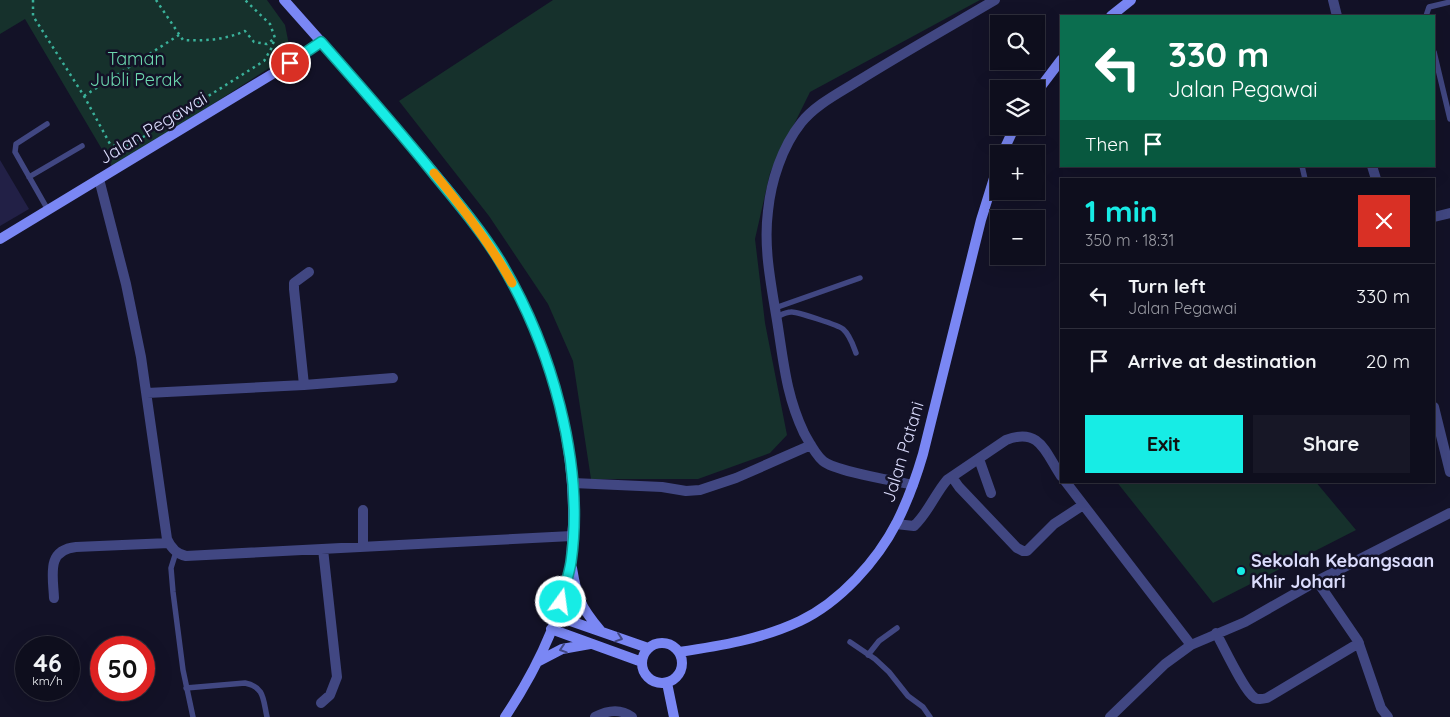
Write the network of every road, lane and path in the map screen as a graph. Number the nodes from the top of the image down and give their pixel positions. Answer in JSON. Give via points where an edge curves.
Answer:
{"nodes":[{"id":1,"x":33,"y":0,"type":"edge"},
{"id":2,"x":156,"y":0,"type":"edge"},
{"id":3,"x":245,"y":0,"type":"edge"},
{"id":4,"x":284,"y":0,"type":"edge"},
{"id":5,"x":995,"y":0,"type":"edge"},
{"id":6,"x":1132,"y":0,"type":"edge"},
{"id":7,"x":1333,"y":0,"type":"edge"},
{"id":8,"x":1450,"y":2,"type":"edge"},
{"id":9,"x":1112,"y":15,"type":"edge"},
{"id":10,"x":1337,"y":15,"type":"edge"},
{"id":11,"x":1426,"y":15,"type":"edge"},
{"id":12,"x":179,"y":35,"type":"junction"},
{"id":13,"x":275,"y":38,"type":"junction"},
{"id":14,"x":321,"y":42,"type":"junction"},
{"id":15,"x":1435,"y":56,"type":"edge"},
{"id":16,"x":1060,"y":61,"type":"edge"},
{"id":17,"x":1045,"y":81,"type":"edge"},
{"id":18,"x":84,"y":96,"type":"junction"},
{"id":19,"x":1450,"y":119,"type":"edge"},
{"id":20,"x":47,"y":124,"type":"dead end"},
{"id":21,"x":82,"y":146,"type":"dead end"},
{"id":22,"x":29,"y":177,"type":"junction"},
{"id":23,"x":99,"y":178,"type":"junction"},
{"id":24,"x":990,"y":191,"type":"edge"},
{"id":25,"x":48,"y":210,"type":"junction"},
{"id":26,"x":1450,"y":213,"type":"edge"},
{"id":27,"x":1435,"y":217,"type":"edge"},
{"id":28,"x":0,"y":239,"type":"edge"},
{"id":29,"x":309,"y":272,"type":"dead end"},
{"id":30,"x":860,"y":278,"type":"dead end"},
{"id":31,"x":776,"y":312,"type":"junction"},
{"id":32,"x":856,"y":353,"type":"dead end"},
{"id":33,"x":393,"y":378,"type":"dead end"},
{"id":34,"x":304,"y":385,"type":"junction"},
{"id":35,"x":147,"y":393,"type":"junction"},
{"id":36,"x":1435,"y":411,"type":"edge"},
{"id":37,"x":811,"y":445,"type":"junction"},
{"id":38,"x":979,"y":459,"type":"junction"},
{"id":39,"x":1450,"y":472,"type":"edge"},
{"id":40,"x":1060,"y":474,"type":"edge"},
{"id":41,"x":952,"y":477,"type":"junction"},
{"id":42,"x":572,"y":483,"type":"junction"},
{"id":43,"x":1066,"y":483,"type":"edge"},
{"id":44,"x":913,"y":485,"type":"junction"},
{"id":45,"x":991,"y":493,"type":"dead end"},
{"id":46,"x":1083,"y":505,"type":"junction"},
{"id":47,"x":363,"y":510,"type":"dead end"},
{"id":48,"x":1450,"y":514,"type":"edge"},
{"id":49,"x":1450,"y":519,"type":"edge"},
{"id":50,"x":896,"y":524,"type":"junction"},
{"id":51,"x":572,"y":536,"type":"junction"},
{"id":52,"x":169,"y":543,"type":"junction"},
{"id":53,"x":363,"y":547,"type":"junction"},
{"id":54,"x":323,"y":549,"type":"junction"},
{"id":55,"x":176,"y":552,"type":"junction"},
{"id":56,"x":571,"y":562,"type":"junction"},
{"id":57,"x":1317,"y":581,"type":"junction"},
{"id":58,"x":54,"y":598,"type":"dead end"},
{"id":59,"x":556,"y":616,"type":"junction"},
{"id":60,"x":897,"y":628,"type":"dead end"},
{"id":61,"x":551,"y":629,"type":"junction"},
{"id":62,"x":601,"y":632,"type":"junction"},
{"id":63,"x":1216,"y":633,"type":"junction"},
{"id":64,"x":850,"y":642,"type":"dead end"},
{"id":65,"x":1359,"y":643,"type":"junction"},
{"id":66,"x":592,"y":644,"type":"junction"},
{"id":67,"x":1191,"y":645,"type":"junction"},
{"id":68,"x":648,"y":648,"type":"junction"},
{"id":69,"x":678,"y":652,"type":"junction"},
{"id":70,"x":868,"y":655,"type":"junction"},
{"id":71,"x":537,"y":662,"type":"junction"},
{"id":72,"x":642,"y":662,"type":"junction"},
{"id":73,"x":667,"y":683,"type":"junction"},
{"id":74,"x":186,"y":688,"type":"junction"},
{"id":75,"x":322,"y":704,"type":"dead end"},
{"id":76,"x":193,"y":717,"type":"edge"},
{"id":77,"x":267,"y":717,"type":"edge"},
{"id":78,"x":505,"y":717,"type":"edge"},
{"id":79,"x":595,"y":717,"type":"edge"},
{"id":80,"x":632,"y":717,"type":"edge"},
{"id":81,"x":674,"y":717,"type":"edge"},
{"id":82,"x":930,"y":717,"type":"edge"},
{"id":83,"x":1110,"y":717,"type":"edge"},
{"id":84,"x":1388,"y":717,"type":"edge"}],
"edges":[{"from":1,"to":18,"type":"path","via":[[33,16]]},
{"from":2,"to":12,"type":"path"},
{"from":3,"to":13,"type":"path","via":[[270,24]]},
{"from":4,"to":14,"type":"main road"},
{"from":5,"to":31,"type":"street","via":[[848,87],[813,111],[796,130],[776,173],[768,210],[767,258]]},
{"from":6,"to":9,"type":"main road"},
{"from":7,"to":10,"type":"street"},
{"from":8,"to":11,"type":"lane","via":[[1429,7]]},
{"from":12,"to":13,"type":"path","via":[[183,40],[205,41],[245,31],[254,42],[267,44]]},
{"from":12,"to":18,"type":"path"},
{"from":13,"to":18,"type":"path","via":[[264,60],[121,148],[110,144]]},
{"from":14,"to":23,"type":"main road","name":"Jalan Pegawai"},
{"from":14,"to":42,"type":"main road","via":[[472,220],[500,261],[523,305],[547,364],[566,432]]},
{"from":15,"to":19,"type":"lane"},
{"from":16,"to":17,"type":"main road"},
{"from":20,"to":22,"type":"lane","via":[[16,144],[15,152]]},
{"from":21,"to":22,"type":"lane"},
{"from":22,"to":25,"type":"lane"},
{"from":23,"to":25,"type":"main road","name":"Jalan Pegawai"},
{"from":23,"to":35,"type":"street","via":[[126,284]]},
{"from":24,"to":44,"type":"main road","name":"Jalan Patani"},
{"from":25,"to":28,"type":"main road","name":"Jalan Pegawai"},
{"from":26,"to":27,"type":"street"},
{"from":29,"to":34,"type":"street","via":[[294,282]]},
{"from":30,"to":31,"type":"lane"},
{"from":31,"to":32,"type":"lane","via":[[800,312],[841,327]]},
{"from":31,"to":37,"type":"street","via":[[790,400]]},
{"from":33,"to":34,"type":"street"},
{"from":34,"to":35,"type":"street"},
{"from":35,"to":52,"type":"street"},
{"from":36,"to":39,"type":"street"},
{"from":37,"to":42,"type":"street","via":[[700,490]]},
{"from":37,"to":44,"type":"street","via":[[818,456],[832,467]]},
{"from":38,"to":40,"type":"street","via":[[1006,440],[1029,436],[1043,446]]},
{"from":38,"to":41,"type":"street"},
{"from":38,"to":45,"type":"street"},
{"from":41,"to":46,"type":"street","via":[[958,487],[1023,551],[1032,547],[1054,524]]},
{"from":41,"to":50,"type":"street","via":[[941,487],[914,526]]},
{"from":42,"to":51,"type":"main road"},
{"from":43,"to":46,"type":"street"},
{"from":44,"to":50,"type":"main road","name":"Jalan Patani"},
{"from":46,"to":67,"type":"street"},
{"from":47,"to":53,"type":"street"},
{"from":48,"to":49,"type":"street"},
{"from":48,"to":57,"type":"street"},
{"from":50,"to":69,"type":"main road","name":"Jalan Patani","via":[[863,571],[814,614],[752,638]]},
{"from":51,"to":53,"type":"street"},
{"from":51,"to":56,"type":"main road"},
{"from":52,"to":55,"type":"street"},
{"from":52,"to":58,"type":"street","via":[[63,550],[54,560]]},
{"from":53,"to":54,"type":"street"},
{"from":54,"to":55,"type":"street","via":[[186,556]]},
{"from":54,"to":75,"type":"street","via":[[337,677],[330,695]]},
{"from":55,"to":74,"type":"lane","via":[[171,568],[172,584]]},
{"from":56,"to":59,"type":"main road"},
{"from":56,"to":62,"type":"main road","via":[[581,605]]},
{"from":57,"to":63,"type":"street","via":[[1245,622]]},
{"from":57,"to":65,"type":"street"},
{"from":59,"to":61,"type":"main road"},
{"from":59,"to":62,"type":"main road"},
{"from":60,"to":70,"type":"lane","via":[[879,641]]},
{"from":61,"to":66,"type":"main road"},
{"from":61,"to":71,"type":"main road"},
{"from":62,"to":68,"type":"main road","one_way":true},
{"from":63,"to":65,"type":"street","via":[[1239,676],[1258,699],[1267,698]]},
{"from":63,"to":67,"type":"street"},
{"from":64,"to":70,"type":"lane"},
{"from":65,"to":84,"type":"street","via":[[1381,708]]},
{"from":66,"to":71,"type":"main road","one_way":true,"via":[[562,649]]},
{"from":66,"to":72,"type":"main road"},
{"from":67,"to":83,"type":"street","via":[[1165,664]]},
{"from":68,"to":69,"type":"main road","via":[[667,644]]},
{"from":68,"to":72,"type":"main road"},
{"from":69,"to":73,"type":"main road","via":[[682,660],[680,672]]},
{"from":70,"to":82,"type":"lane","via":[[889,672]]},
{"from":71,"to":78,"type":"main road"},
{"from":72,"to":73,"type":"main road","via":[[649,679]]},
{"from":73,"to":81,"type":"main road"},
{"from":74,"to":76,"type":"lane"},
{"from":74,"to":77,"type":"lane","via":[[254,684],[262,691]]},
{"from":79,"to":80,"type":"street","via":[[622,711]]}]}
